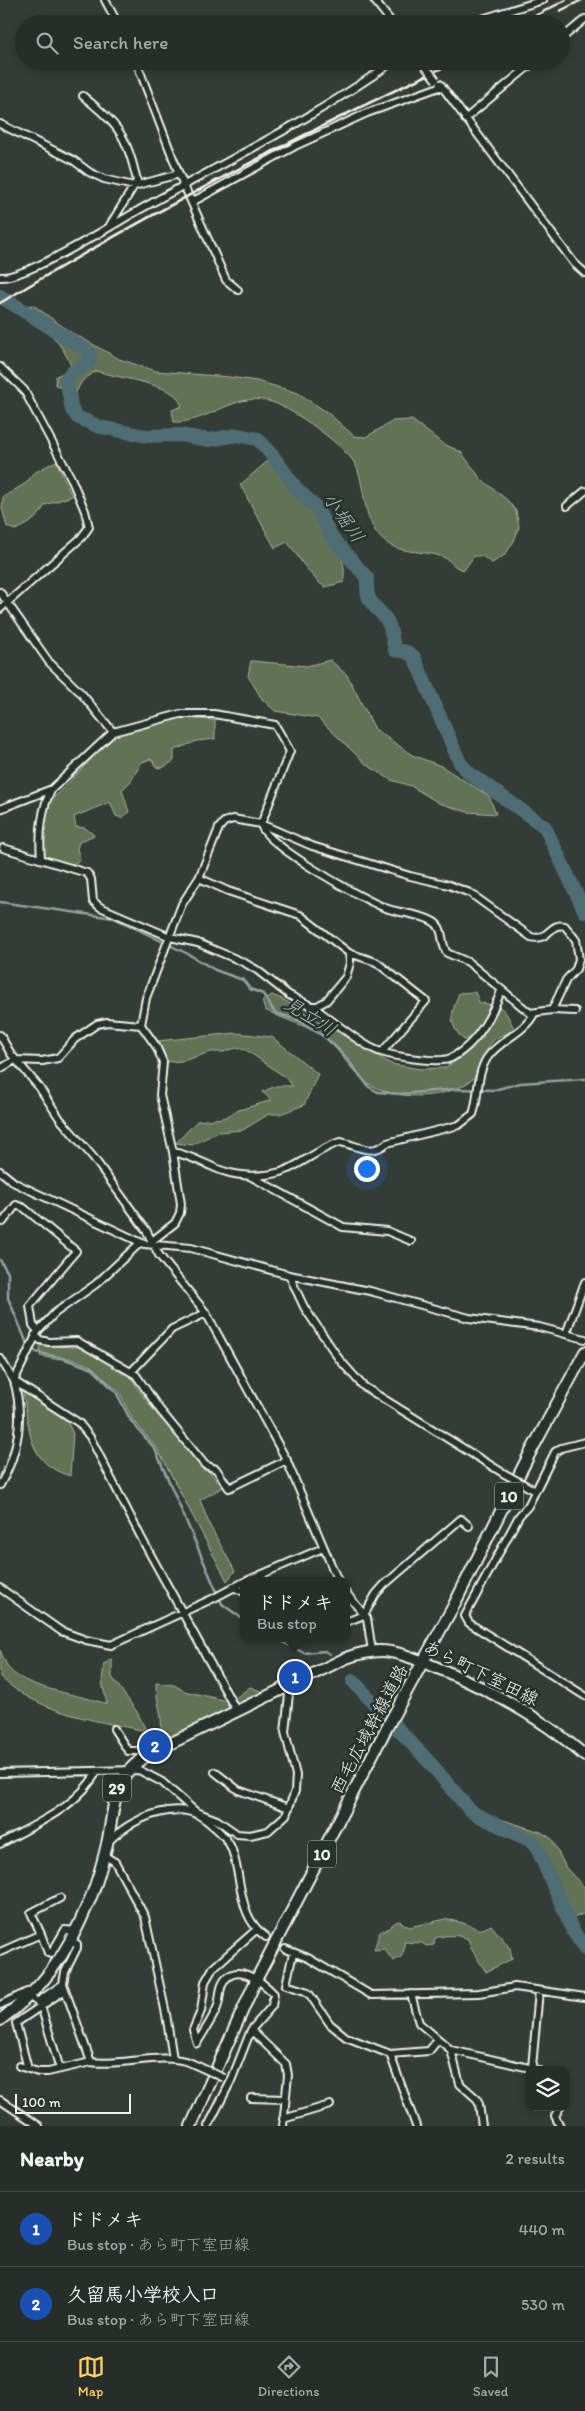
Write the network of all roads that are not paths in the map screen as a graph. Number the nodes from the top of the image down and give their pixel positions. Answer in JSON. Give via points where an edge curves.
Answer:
{"nodes":[{"id":1,"x":105,"y":0,"type":"edge"},
{"id":2,"x":374,"y":0,"type":"edge"},
{"id":3,"x":543,"y":0,"type":"edge"},
{"id":4,"x":113,"y":15,"type":"edge"},
{"id":5,"x":386,"y":15,"type":"edge"},
{"id":6,"x":495,"y":15,"type":"edge"},
{"id":7,"x":584,"y":22,"type":"edge"},
{"id":8,"x":570,"y":32,"type":"edge"},
{"id":9,"x":139,"y":70,"type":"edge"},
{"id":10,"x":381,"y":70,"type":"edge"},
{"id":11,"x":428,"y":70,"type":"edge"},
{"id":12,"x":524,"y":70,"type":"edge"},
{"id":13,"x":442,"y":86,"type":"junction"},
{"id":14,"x":83,"y":96,"type":"dead end"},
{"id":15,"x":465,"y":119,"type":"junction"},
{"id":16,"x":0,"y":124,"type":"edge"},
{"id":17,"x":179,"y":174,"type":"junction"},
{"id":18,"x":185,"y":184,"type":"junction"},
{"id":19,"x":134,"y":186,"type":"junction"},
{"id":20,"x":192,"y":202,"type":"junction"},
{"id":21,"x":110,"y":226,"type":"junction"},
{"id":22,"x":585,"y":274,"type":"edge"},
{"id":23,"x":0,"y":277,"type":"edge"},
{"id":24,"x":238,"y":290,"type":"dead end"},
{"id":25,"x":0,"y":367,"type":"edge"},
{"id":26,"x":585,"y":491,"type":"edge"},
{"id":27,"x":567,"y":506,"type":"dead end"},
{"id":28,"x":0,"y":592,"type":"edge"},
{"id":29,"x":8,"y":602,"type":"junction"},
{"id":30,"x":0,"y":609,"type":"edge"},
{"id":31,"x":112,"y":732,"type":"junction"},
{"id":32,"x":52,"y":789,"type":"junction"},
{"id":33,"x":0,"y":809,"type":"edge"},
{"id":34,"x":262,"y":824,"type":"junction"},
{"id":35,"x":3,"y":848,"type":"dead end"},
{"id":36,"x":41,"y":858,"type":"junction"},
{"id":37,"x":199,"y":878,"type":"junction"},
{"id":38,"x":168,"y":941,"type":"junction"},
{"id":39,"x":349,"y":953,"type":"junction"},
{"id":40,"x":501,"y":991,"type":"junction"},
{"id":41,"x":312,"y":1006,"type":"junction"},
{"id":42,"x":552,"y":1010,"type":"junction"},
{"id":43,"x":575,"y":1011,"type":"dead end"},
{"id":44,"x":534,"y":1014,"type":"junction"},
{"id":45,"x":141,"y":1025,"type":"junction"},
{"id":46,"x":0,"y":1035,"type":"edge"},
{"id":47,"x":382,"y":1052,"type":"junction"},
{"id":48,"x":15,"y":1060,"type":"junction"},
{"id":49,"x":0,"y":1069,"type":"edge"},
{"id":50,"x":173,"y":1152,"type":"junction"},
{"id":51,"x":0,"y":1171,"type":"edge"},
{"id":52,"x":250,"y":1176,"type":"junction"},
{"id":53,"x":0,"y":1220,"type":"edge"},
{"id":54,"x":411,"y":1241,"type":"dead end"},
{"id":55,"x":140,"y":1243,"type":"junction"},
{"id":56,"x":153,"y":1244,"type":"junction"},
{"id":57,"x":289,"y":1275,"type":"junction"},
{"id":58,"x":585,"y":1282,"type":"edge"},
{"id":59,"x":206,"y":1313,"type":"junction"},
{"id":60,"x":36,"y":1333,"type":"junction"},
{"id":61,"x":566,"y":1334,"type":"junction"},
{"id":62,"x":585,"y":1339,"type":"edge"},
{"id":63,"x":585,"y":1352,"type":"edge"},
{"id":64,"x":0,"y":1358,"type":"edge"},
{"id":65,"x":132,"y":1372,"type":"junction"},
{"id":66,"x":14,"y":1381,"type":"junction"},
{"id":67,"x":585,"y":1442,"type":"edge"},
{"id":68,"x":287,"y":1460,"type":"junction"},
{"id":69,"x":0,"y":1485,"type":"edge"},
{"id":70,"x":534,"y":1489,"type":"junction"},
{"id":71,"x":469,"y":1526,"type":"dead end"},
{"id":72,"x":323,"y":1548,"type":"junction"},
{"id":73,"x":254,"y":1577,"type":"edge"},
{"id":74,"x":336,"y":1577,"type":"edge"},
{"id":75,"x":240,"y":1584,"type":"edge"},
{"id":76,"x":233,"y":1587,"type":"junction"},
{"id":77,"x":0,"y":1588,"type":"edge"},
{"id":78,"x":240,"y":1590,"type":"edge"},
{"id":79,"x":350,"y":1598,"type":"edge"},
{"id":80,"x":182,"y":1613,"type":"junction"},
{"id":81,"x":364,"y":1615,"type":"junction"},
{"id":82,"x":350,"y":1620,"type":"edge"},
{"id":83,"x":372,"y":1651,"type":"junction"},
{"id":84,"x":423,"y":1662,"type":"junction"},
{"id":85,"x":287,"y":1688,"type":"junction"},
{"id":86,"x":585,"y":1696,"type":"edge"},
{"id":87,"x":238,"y":1712,"type":"junction"},
{"id":88,"x":114,"y":1729,"type":"dead end"},
{"id":89,"x":155,"y":1751,"type":"junction"},
{"id":90,"x":585,"y":1756,"type":"edge"},
{"id":91,"x":127,"y":1770,"type":"junction"},
{"id":92,"x":98,"y":1771,"type":"junction"},
{"id":93,"x":215,"y":1772,"type":"dead end"},
{"id":94,"x":0,"y":1773,"type":"edge"},
{"id":95,"x":289,"y":1808,"type":"junction"},
{"id":96,"x":196,"y":1812,"type":"junction"},
{"id":97,"x":0,"y":1844,"type":"edge"},
{"id":98,"x":107,"y":1844,"type":"junction"},
{"id":99,"x":104,"y":1856,"type":"junction"},
{"id":100,"x":60,"y":1898,"type":"dead end"},
{"id":101,"x":256,"y":1930,"type":"junction"},
{"id":102,"x":76,"y":1931,"type":"junction"},
{"id":103,"x":40,"y":1934,"type":"junction"},
{"id":104,"x":266,"y":1937,"type":"dead end"},
{"id":105,"x":70,"y":1940,"type":"junction"},
{"id":106,"x":285,"y":1950,"type":"dead end"},
{"id":107,"x":0,"y":1952,"type":"edge"},
{"id":108,"x":293,"y":1953,"type":"junction"},
{"id":109,"x":258,"y":1978,"type":"junction"},
{"id":110,"x":64,"y":1987,"type":"junction"},
{"id":111,"x":539,"y":1991,"type":"junction"},
{"id":112,"x":32,"y":1994,"type":"junction"},
{"id":113,"x":411,"y":1994,"type":"junction"},
{"id":114,"x":585,"y":1997,"type":"edge"},
{"id":115,"x":0,"y":2006,"type":"edge"},
{"id":116,"x":41,"y":2006,"type":"junction"},
{"id":117,"x":0,"y":2020,"type":"edge"},
{"id":118,"x":251,"y":2030,"type":"junction"},
{"id":119,"x":438,"y":2040,"type":"junction"},
{"id":120,"x":451,"y":2050,"type":"junction"},
{"id":121,"x":390,"y":2054,"type":"junction"},
{"id":122,"x":173,"y":2059,"type":"junction"},
{"id":123,"x":91,"y":2062,"type":"junction"},
{"id":124,"x":19,"y":2066,"type":"dead end"},
{"id":125,"x":526,"y":2066,"type":"edge"},
{"id":126,"x":535,"y":2066,"type":"edge"},
{"id":127,"x":28,"y":2069,"type":"junction"},
{"id":128,"x":60,"y":2069,"type":"junction"},
{"id":129,"x":231,"y":2082,"type":"junction"},
{"id":130,"x":251,"y":2098,"type":"dead end"},
{"id":131,"x":286,"y":2099,"type":"junction"},
{"id":132,"x":0,"y":2100,"type":"edge"},
{"id":133,"x":330,"y":2105,"type":"dead end"},
{"id":134,"x":558,"y":2111,"type":"edge"},
{"id":135,"x":283,"y":2123,"type":"edge"},
{"id":136,"x":39,"y":2126,"type":"edge"},
{"id":137,"x":191,"y":2126,"type":"edge"},
{"id":138,"x":208,"y":2126,"type":"edge"},
{"id":139,"x":416,"y":2126,"type":"edge"},
{"id":140,"x":482,"y":2126,"type":"edge"},
{"id":141,"x":560,"y":2126,"type":"edge"}],
"edges":[{"from":1,"to":4,"type":"street"},
{"from":2,"to":5,"type":"street"},
{"from":3,"to":6,"type":"street"},
{"from":7,"to":8,"type":"street"},
{"from":9,"to":17,"type":"street"},
{"from":10,"to":18,"type":"street","via":[[339,99]]},
{"from":11,"to":13,"type":"street","bridge":true},
{"from":12,"to":15,"type":"street"},
{"from":13,"to":15,"type":"street"},
{"from":13,"to":20,"type":"street","via":[[367,113],[295,146]]},
{"from":14,"to":19,"type":"street","via":[[112,121],[130,149],[137,181]]},
{"from":15,"to":22,"type":"street"},
{"from":16,"to":19,"type":"street","via":[[104,179]]},
{"from":17,"to":18,"type":"street"},
{"from":17,"to":19,"type":"street"},
{"from":18,"to":20,"type":"street"},
{"from":18,"to":21,"type":"street"},
{"from":19,"to":21,"type":"street"},
{"from":20,"to":24,"type":"street","via":[[226,280]]},
{"from":21,"to":23,"type":"street","via":[[23,273]]},
{"from":25,"to":29,"type":"street","via":[[24,390],[71,478],[89,527],[81,538]]},
{"from":26,"to":27,"type":"street"},
{"from":28,"to":29,"type":"street"},
{"from":29,"to":30,"type":"street"},
{"from":29,"to":31,"type":"street","via":[[49,662],[81,693]]},
{"from":31,"to":32,"type":"street"},
{"from":31,"to":34,"type":"street","via":[[180,714],[214,714],[275,725],[290,751]]},
{"from":32,"to":33,"type":"street"},
{"from":32,"to":36,"type":"street","via":[[42,824]]},
{"from":34,"to":37,"type":"street","via":[[234,819],[222,824]]},
{"from":34,"to":40,"type":"street","via":[[264,832],[315,870],[383,907],[436,923],[447,953],[468,962]]},
{"from":34,"to":42,"type":"street","via":[[312,846],[470,893],[531,937],[543,938],[556,926],[565,926],[576,940],[580,959]]},
{"from":35,"to":36,"type":"street"},
{"from":36,"to":38,"type":"street","via":[[87,873],[96,904]]},
{"from":37,"to":38,"type":"street","via":[[182,904]]},
{"from":37,"to":39,"type":"street","via":[[300,915]]},
{"from":38,"to":41,"type":"street","via":[[198,944],[243,962],[289,995]]},
{"from":38,"to":45,"type":"street","via":[[146,998]]},
{"from":39,"to":41,"type":"street","via":[[346,977],[326,1001]]},
{"from":39,"to":47,"type":"street","via":[[376,962],[426,1001]]},
{"from":40,"to":44,"type":"street","via":[[518,1006]]},
{"from":40,"to":47,"type":"street","via":[[492,1014],[469,1044],[450,1059],[404,1058]]},
{"from":41,"to":47,"type":"street","via":[[374,1050]]},
{"from":42,"to":43,"type":"street"},
{"from":42,"to":44,"type":"street"},
{"from":44,"to":52,"type":"street","via":[[527,1025],[487,1058],[472,1114],[459,1125],[387,1143],[380,1149],[364,1150],[340,1142],[295,1167]]},
{"from":45,"to":48,"type":"street","via":[[97,1024],[75,1039],[58,1058]]},
{"from":45,"to":50,"type":"street","via":[[163,1062],[160,1095]]},
{"from":46,"to":48,"type":"street"},
{"from":48,"to":49,"type":"street"},
{"from":48,"to":56,"type":"street","via":[[93,1157]]},
{"from":50,"to":52,"type":"street","via":[[193,1157],[225,1172]]},
{"from":50,"to":56,"type":"street","via":[[180,1214]]},
{"from":51,"to":55,"type":"street","via":[[15,1183]]},
{"from":52,"to":54,"type":"street","via":[[344,1227],[387,1231]]},
{"from":53,"to":60,"type":"street","via":[[3,1222],[16,1205],[24,1208],[76,1251],[30,1306]]},
{"from":55,"to":56,"type":"street"},
{"from":55,"to":60,"type":"street","via":[[96,1284],[55,1313]]},
{"from":56,"to":57,"type":"street","via":[[191,1248]]},
{"from":56,"to":59,"type":"street"},
{"from":57,"to":61,"type":"street","via":[[370,1291],[469,1318],[539,1327]]},
{"from":57,"to":70,"type":"street","bridge":true,"via":[[304,1307],[363,1386]]},
{"from":58,"to":61,"type":"street"},
{"from":59,"to":65,"type":"street","via":[[172,1329]]},
{"from":59,"to":68,"type":"street"},
{"from":60,"to":65,"type":"street","via":[[40,1340],[49,1342],[77,1341]]},
{"from":60,"to":66,"type":"street"},
{"from":61,"to":62,"type":"street"},
{"from":63,"to":84,"type":"main road","name":"西毛広域幹線道路","number":"10"},
{"from":64,"to":66,"type":"street"},
{"from":65,"to":68,"type":"street","via":[[205,1465],[216,1469],[229,1488]]},
{"from":66,"to":69,"type":"street","via":[[18,1432],[13,1456]]},
{"from":66,"to":80,"type":"street","via":[[79,1423],[90,1437]]},
{"from":67,"to":70,"type":"street","via":[[555,1452]]},
{"from":68,"to":72,"type":"street"},
{"from":70,"to":86,"type":"street","via":[[528,1506],[519,1516],[465,1616],[469,1623]]},
{"from":71,"to":81,"type":"street","via":[[461,1519],[384,1586]]},
{"from":72,"to":73,"type":"street"},
{"from":72,"to":74,"type":"street"},
{"from":75,"to":76,"type":"street"},
{"from":76,"to":78,"type":"street"},
{"from":76,"to":80,"type":"street"},
{"from":77,"to":80,"type":"street","via":[[61,1631],[106,1645],[118,1643]]},
{"from":79,"to":81,"type":"street"},
{"from":80,"to":87,"type":"street"},
{"from":81,"to":82,"type":"street"},
{"from":81,"to":83,"type":"street"},
{"from":83,"to":84,"type":"main road","name":"あら町下室田線","number":"29","via":[[391,1652]]},
{"from":83,"to":85,"type":"main road","name":"あら町下室田線","number":"29","via":[[346,1658]]},
{"from":84,"to":90,"type":"main road","name":"あら町下室田線","number":"29","via":[[539,1719]]},
{"from":84,"to":109,"type":"main road","name":"西毛広域幹線道路","number":"10"},
{"from":85,"to":87,"type":"main road","name":"あら町下室田線","number":"29"},
{"from":85,"to":95,"type":"street","via":[[285,1732],[296,1774]]},
{"from":87,"to":89,"type":"main road","name":"あら町下室田線","number":"29"},
{"from":88,"to":89,"type":"street","via":[[128,1751],[151,1748]]},
{"from":89,"to":91,"type":"main road","name":"あら町下室田線","number":"29"},
{"from":91,"to":92,"type":"street"},
{"from":91,"to":96,"type":"street","via":[[139,1770],[162,1782]]},
{"from":91,"to":98,"type":"main road","name":"あら町下室田線","number":"29","via":[[114,1798]]},
{"from":92,"to":94,"type":"street"},
{"from":92,"to":97,"type":"street","via":[[76,1797],[52,1815]]},
{"from":93,"to":95,"type":"street","via":[[238,1790]]},
{"from":95,"to":96,"type":"street","via":[[277,1825],[268,1831],[250,1834],[237,1834],[217,1820]]},
{"from":96,"to":98,"type":"street","via":[[179,1810],[148,1817],[129,1825]]},
{"from":96,"to":101,"type":"street","via":[[225,1838],[232,1850],[240,1892]]},
{"from":98,"to":99,"type":"main road","name":"あら町下室田線","number":"29"},
{"from":99,"to":102,"type":"main road","name":"あら町下室田線","number":"29"},
{"from":99,"to":122,"type":"street","via":[[115,1862],[145,1917]]},
{"from":100,"to":103,"type":"street","via":[[32,1913]]},
{"from":101,"to":104,"type":"street"},
{"from":101,"to":109,"type":"street","via":[[208,1974],[201,2011],[193,2030],[198,2042],[217,2008],[222,1984],[227,1978],[244,1974]]},
{"from":102,"to":103,"type":"street","via":[[65,1930],[51,1954]]},
{"from":102,"to":105,"type":"main road","name":"あら町下室田線","number":"29"},
{"from":103,"to":107,"type":"street"},
{"from":105,"to":110,"type":"street","via":[[77,1944],[77,1948],[65,1972]]},
{"from":105,"to":112,"type":"main road","name":"あら町下室田線","number":"29","via":[[54,1969]]},
{"from":106,"to":108,"type":"street"},
{"from":108,"to":113,"type":"street","via":[[308,1958],[371,1995]]},
{"from":108,"to":121,"type":"street","via":[[286,1985],[310,1995],[330,2024],[346,2037]]},
{"from":109,"to":118,"type":"street","via":[[274,1994],[272,2006]]},
{"from":109,"to":137,"type":"main road","name":"西毛広域幹線道路","number":"10"},
{"from":110,"to":112,"type":"street","via":[[37,2002]]},
{"from":110,"to":116,"type":"street"},
{"from":110,"to":123,"type":"street"},
{"from":111,"to":113,"type":"street","via":[[515,1987],[479,1993]]},
{"from":111,"to":114,"type":"street"},
{"from":111,"to":126,"type":"street"},
{"from":112,"to":115,"type":"street","via":[[27,1992]]},
{"from":112,"to":117,"type":"main road","name":"あら町下室田線","number":"29"},
{"from":113,"to":119,"type":"street","via":[[419,2023]]},
{"from":116,"to":127,"type":"street","via":[[16,2023]]},
{"from":116,"to":128,"type":"street"},
{"from":118,"to":129,"type":"street"},
{"from":118,"to":131,"type":"street","via":[[286,2064]]},
{"from":119,"to":120,"type":"street"},
{"from":119,"to":121,"type":"street","via":[[428,2051]]},
{"from":120,"to":125,"type":"street"},
{"from":120,"to":140,"type":"street","via":[[460,2084],[480,2104]]},
{"from":121,"to":139,"type":"street"},
{"from":122,"to":123,"type":"street"},
{"from":122,"to":129,"type":"street","bridge":true,"via":[[179,2058]]},
{"from":123,"to":128,"type":"street"},
{"from":124,"to":127,"type":"street"},
{"from":127,"to":128,"type":"street","via":[[48,2072]]},
{"from":129,"to":138,"type":"street"},
{"from":130,"to":131,"type":"street"},
{"from":131,"to":135,"type":"street"},
{"from":132,"to":136,"type":"street"},
{"from":133,"to":135,"type":"street"},
{"from":134,"to":141,"type":"street","via":[[555,2116]]}]}
